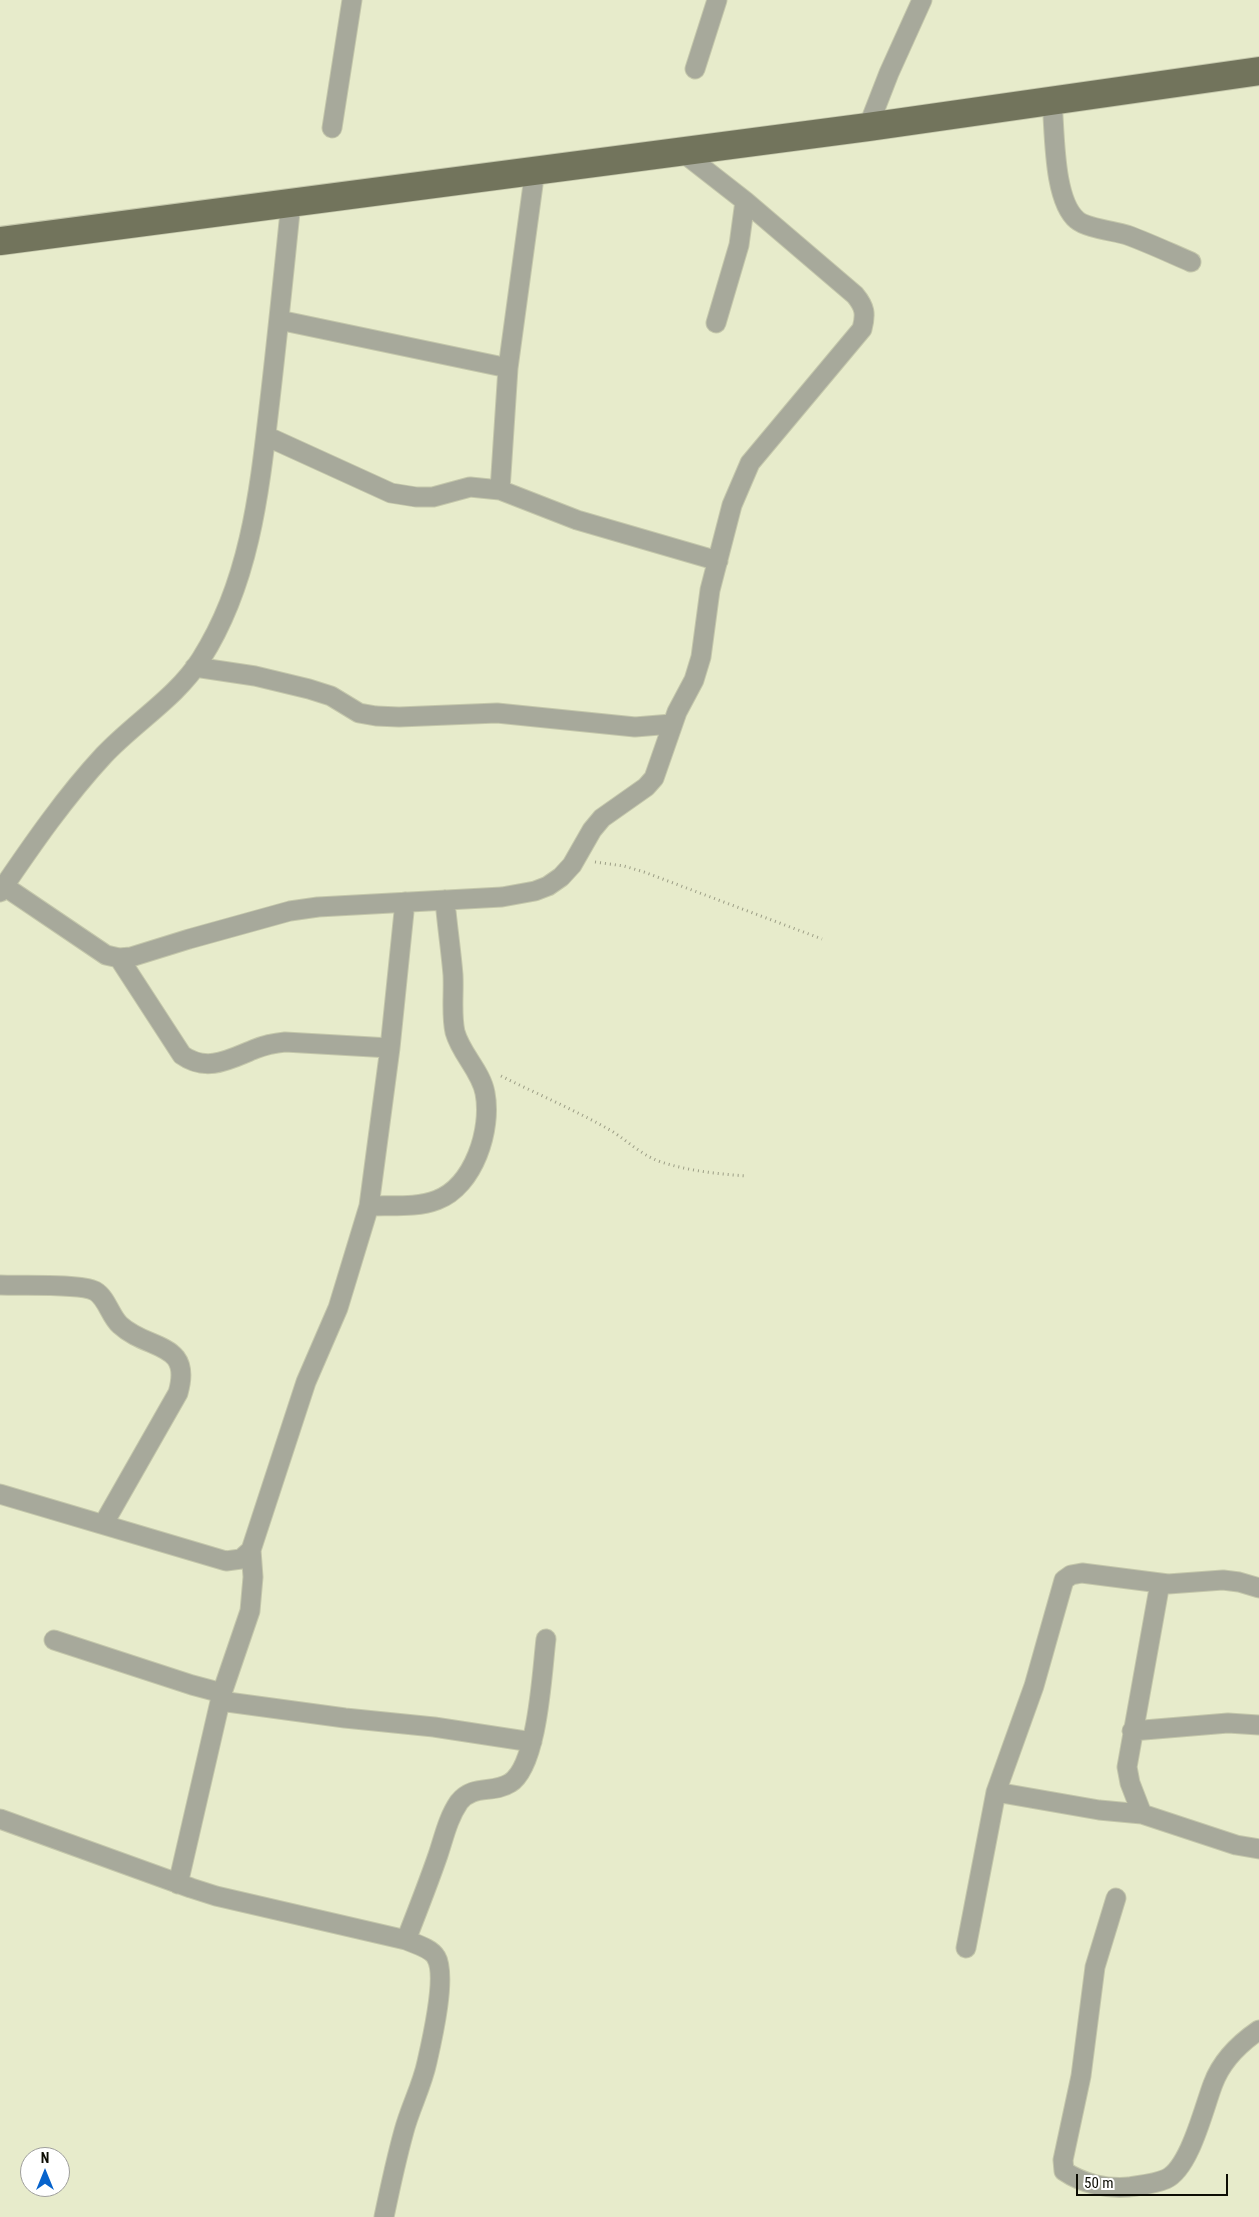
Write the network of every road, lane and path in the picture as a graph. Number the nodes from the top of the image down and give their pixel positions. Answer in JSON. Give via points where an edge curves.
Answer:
{"nodes":[{"id":1,"x":352,"y":0,"type":"edge"},
{"id":2,"x":717,"y":0,"type":"edge"},
{"id":3,"x":922,"y":0,"type":"edge"},
{"id":4,"x":695,"y":69,"type":"dead end"},
{"id":5,"x":1259,"y":71,"type":"edge"},
{"id":6,"x":1052,"y":102,"type":"junction"},
{"id":7,"x":868,"y":127,"type":"junction"},
{"id":8,"x":332,"y":128,"type":"dead end"},
{"id":9,"x":681,"y":151,"type":"junction"},
{"id":10,"x":535,"y":170,"type":"junction"},
{"id":11,"x":746,"y":201,"type":"junction"},
{"id":12,"x":291,"y":202,"type":"junction"},
{"id":13,"x":0,"y":240,"type":"edge"},
{"id":14,"x":1191,"y":262,"type":"dead end"},
{"id":15,"x":279,"y":320,"type":"junction"},
{"id":16,"x":716,"y":322,"type":"dead end"},
{"id":17,"x":508,"y":368,"type":"junction"},
{"id":18,"x":266,"y":436,"type":"junction"},
{"id":19,"x":500,"y":490,"type":"junction"},
{"id":20,"x":718,"y":561,"type":"junction"},
{"id":21,"x":195,"y":667,"type":"junction"},
{"id":22,"x":672,"y":724,"type":"junction"},
{"id":23,"x":572,"y":865,"type":"junction"},
{"id":24,"x":2,"y":889,"type":"edge"},
{"id":25,"x":445,"y":900,"type":"junction"},
{"id":26,"x":404,"y":902,"type":"junction"},
{"id":27,"x":822,"y":939,"type":"dead end"},
{"id":28,"x":119,"y":958,"type":"junction"},
{"id":29,"x":390,"y":1048,"type":"junction"},
{"id":30,"x":469,"y":1060,"type":"junction"},
{"id":31,"x":747,"y":1176,"type":"dead end"},
{"id":32,"x":369,"y":1206,"type":"junction"},
{"id":33,"x":0,"y":1285,"type":"edge"},
{"id":34,"x":0,"y":1494,"type":"edge"},
{"id":35,"x":104,"y":1523,"type":"junction"},
{"id":36,"x":251,"y":1550,"type":"junction"},
{"id":37,"x":1160,"y":1583,"type":"junction"},
{"id":38,"x":1259,"y":1588,"type":"edge"},
{"id":39,"x":546,"y":1639,"type":"dead end"},
{"id":40,"x":54,"y":1640,"type":"dead end"},
{"id":41,"x":221,"y":1697,"type":"junction"},
{"id":42,"x":1259,"y":1725,"type":"edge"},
{"id":43,"x":1132,"y":1731,"type":"junction"},
{"id":44,"x":532,"y":1742,"type":"junction"},
{"id":45,"x":996,"y":1792,"type":"junction"},
{"id":46,"x":1142,"y":1814,"type":"junction"},
{"id":47,"x":0,"y":1819,"type":"edge"},
{"id":48,"x":1259,"y":1850,"type":"edge"},
{"id":49,"x":178,"y":1884,"type":"junction"},
{"id":50,"x":1116,"y":1898,"type":"dead end"},
{"id":51,"x":406,"y":1940,"type":"junction"},
{"id":52,"x":966,"y":1948,"type":"dead end"},
{"id":53,"x":1259,"y":2030,"type":"edge"},
{"id":54,"x":384,"y":2217,"type":"edge"}],
"edges":[{"from":1,"to":8,"type":"street"},
{"from":2,"to":4,"type":"street"},
{"from":3,"to":7,"type":"street"},
{"from":5,"to":6,"type":"main road"},
{"from":6,"to":7,"type":"main road"},
{"from":6,"to":14,"type":"street","via":[[1059,175],[1070,213],[1078,222],[1127,235]]},
{"from":7,"to":9,"type":"main road"},
{"from":9,"to":10,"type":"main road"},
{"from":9,"to":11,"type":"street"},
{"from":10,"to":12,"type":"main road"},
{"from":10,"to":17,"type":"street"},
{"from":11,"to":16,"type":"street","via":[[739,245]]},
{"from":11,"to":20,"type":"street","via":[[855,295],[863,305],[865,317],[862,329],[750,463],[732,505]]},
{"from":12,"to":13,"type":"main road"},
{"from":12,"to":15,"type":"street"},
{"from":15,"to":17,"type":"street"},
{"from":15,"to":18,"type":"street"},
{"from":17,"to":19,"type":"street"},
{"from":18,"to":19,"type":"street","via":[[391,493],[433,497],[470,488]]},
{"from":18,"to":21,"type":"street","via":[[243,569],[223,617]]},
{"from":19,"to":20,"type":"street","via":[[577,520]]},
{"from":20,"to":22,"type":"street","via":[[710,590],[701,657],[694,680]]},
{"from":21,"to":22,"type":"street","via":[[300,686],[331,696],[360,713],[376,716],[496,713],[635,727]]},
{"from":21,"to":24,"type":"street","via":[[93,767],[59,808]]},
{"from":22,"to":23,"type":"street","via":[[654,778],[602,818]]},
{"from":23,"to":25,"type":"street","via":[[561,877],[535,891],[473,900]]},
{"from":23,"to":27,"type":"path","via":[[606,863],[644,872]]},
{"from":24,"to":28,"type":"street","via":[[106,955]]},
{"from":25,"to":26,"type":"street"},
{"from":25,"to":30,"type":"street","via":[[456,1032]]},
{"from":26,"to":28,"type":"street","via":[[318,906],[290,911]]},
{"from":26,"to":29,"type":"street"},
{"from":28,"to":29,"type":"street","via":[[182,1055],[192,1061],[204,1064],[223,1061],[269,1044],[286,1042]]},
{"from":29,"to":32,"type":"street"},
{"from":30,"to":31,"type":"path","via":[[594,1122],[651,1158],[683,1168]]},
{"from":30,"to":32,"type":"street","via":[[480,1076],[486,1112],[482,1142],[474,1166],[452,1191],[437,1200]]},
{"from":32,"to":36,"type":"street","via":[[338,1308],[306,1382]]},
{"from":33,"to":35,"type":"street","via":[[82,1288],[96,1292],[116,1322],[127,1332],[163,1348],[177,1358],[182,1367],[178,1393]]},
{"from":34,"to":35,"type":"street"},
{"from":35,"to":36,"type":"street","via":[[226,1561],[241,1558]]},
{"from":36,"to":41,"type":"street","via":[[250,1611]]},
{"from":37,"to":38,"type":"street","via":[[1222,1580]]},
{"from":37,"to":43,"type":"street"},
{"from":37,"to":45,"type":"street","via":[[1082,1573],[1064,1580],[1034,1686]]},
{"from":39,"to":44,"type":"street"},
{"from":40,"to":41,"type":"street"},
{"from":41,"to":44,"type":"street","via":[[344,1718]]},
{"from":41,"to":49,"type":"street"},
{"from":42,"to":43,"type":"street"},
{"from":43,"to":46,"type":"street","via":[[1127,1767]]},
{"from":44,"to":51,"type":"street","via":[[526,1764],[517,1779],[506,1786],[479,1789],[460,1801],[445,1831]]},
{"from":45,"to":46,"type":"street"},
{"from":45,"to":52,"type":"street"},
{"from":46,"to":48,"type":"street"},
{"from":47,"to":49,"type":"street"},
{"from":49,"to":51,"type":"street","via":[[216,1896]]},
{"from":50,"to":53,"type":"street","via":[[1095,1966],[1081,2076],[1063,2160],[1064,2171],[1076,2180],[1103,2186],[1146,2185],[1168,2179],[1189,2150],[1213,2083],[1227,2058]]},
{"from":51,"to":54,"type":"street","via":[[435,1955],[440,1969],[440,1987],[427,2062],[404,2130]]}]}
